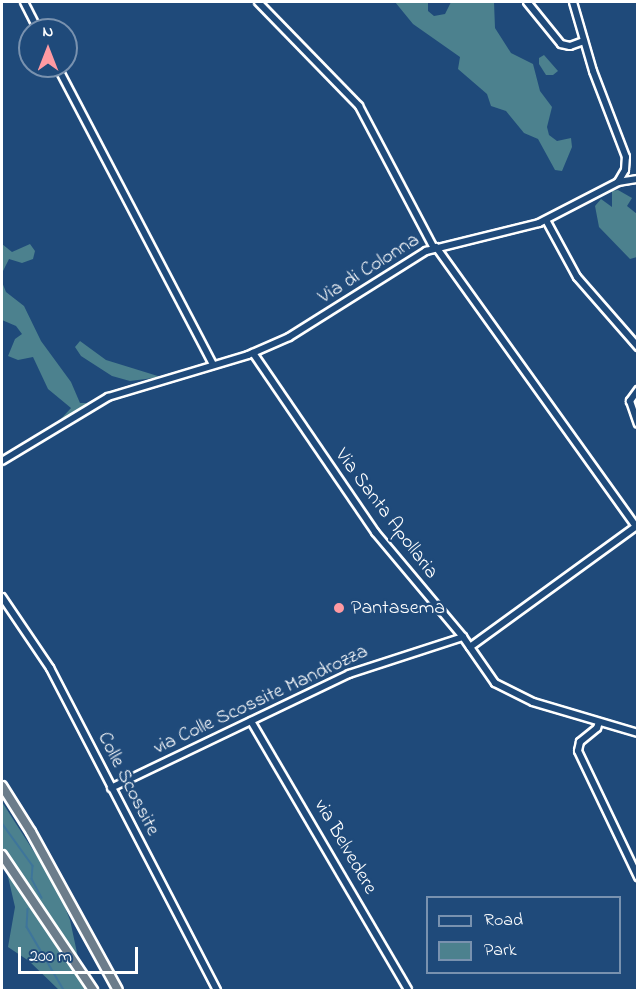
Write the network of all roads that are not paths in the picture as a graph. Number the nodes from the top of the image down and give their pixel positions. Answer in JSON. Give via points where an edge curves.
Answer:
{"nodes":[{"id":1,"x":24,"y":2,"type":"edge"},
{"id":2,"x":258,"y":2,"type":"edge"},
{"id":3,"x":527,"y":2,"type":"edge"},
{"id":4,"x":573,"y":2,"type":"edge"},
{"id":5,"x":32,"y":18,"type":"edge"},
{"id":6,"x":584,"y":41,"type":"junction"},
{"id":7,"x":63,"y":78,"type":"edge"},
{"id":8,"x":638,"y":179,"type":"edge"},
{"id":9,"x":618,"y":182,"type":"junction"},
{"id":10,"x":546,"y":220,"type":"junction"},
{"id":11,"x":435,"y":248,"type":"junction"},
{"id":12,"x":638,"y":347,"type":"edge"},
{"id":13,"x":253,"y":353,"type":"junction"},
{"id":14,"x":213,"y":365,"type":"junction"},
{"id":15,"x":638,"y":390,"type":"edge"},
{"id":16,"x":638,"y":424,"type":"edge"},
{"id":17,"x":2,"y":461,"type":"edge"},
{"id":18,"x":637,"y":525,"type":"edge"},
{"id":19,"x":2,"y":597,"type":"edge"},
{"id":20,"x":463,"y":637,"type":"junction"},
{"id":21,"x":470,"y":647,"type":"junction"},
{"id":22,"x":251,"y":721,"type":"junction"},
{"id":23,"x":599,"y":722,"type":"junction"},
{"id":24,"x":638,"y":733,"type":"edge"},
{"id":25,"x":2,"y":786,"type":"edge"},
{"id":26,"x":111,"y":788,"type":"junction"},
{"id":27,"x":2,"y":855,"type":"edge"},
{"id":28,"x":638,"y":877,"type":"edge"},
{"id":29,"x":93,"y":990,"type":"edge"},
{"id":30,"x":118,"y":990,"type":"edge"},
{"id":31,"x":217,"y":990,"type":"edge"},
{"id":32,"x":408,"y":990,"type":"edge"}],
"edges":[{"from":1,"to":5,"type":"street"},
{"from":2,"to":11,"type":"street","via":[[359,106]]},
{"from":3,"to":6,"type":"street","via":[[561,44],[570,46]]},
{"from":4,"to":6,"type":"street"},
{"from":6,"to":9,"type":"street","via":[[627,157],[626,170]]},
{"from":7,"to":14,"type":"street"},
{"from":8,"to":9,"type":"street","name":"Via di Colonna"},
{"from":9,"to":10,"type":"street","name":"Via di Colonna"},
{"from":10,"to":11,"type":"street","name":"Via di Colonna"},
{"from":10,"to":12,"type":"street","via":[[576,274]]},
{"from":11,"to":13,"type":"street","name":"Via di Colonna","via":[[395,268],[310,325]]},
{"from":11,"to":18,"type":"street"},
{"from":13,"to":14,"type":"street","name":"Via di Colonna"},
{"from":13,"to":20,"type":"street","name":"Via Santa Apollaria","via":[[389,550]]},
{"from":14,"to":17,"type":"street","name":"Via di Colonna","via":[[108,397]]},
{"from":15,"to":16,"type":"street","via":[[630,401]]},
{"from":18,"to":21,"type":"street"},
{"from":19,"to":26,"type":"street","name":"Colle Scossite","via":[[46,660]]},
{"from":20,"to":21,"type":"street","name":"Via Santa Apollaria"},
{"from":20,"to":22,"type":"street","name":"via Colle Scossite Mandrozza","via":[[349,674]]},
{"from":21,"to":23,"type":"street","name":"Via Santa Apollaria","via":[[491,679],[507,691]]},
{"from":22,"to":26,"type":"street","name":"via Colle Scossite Mandrozza"},
{"from":22,"to":32,"type":"street","name":"via Belvedere"},
{"from":23,"to":24,"type":"street","name":"Via Santa Apollaria"},
{"from":23,"to":28,"type":"street","via":[[580,742],[578,751],[595,794]]},
{"from":25,"to":30,"type":"highway"},
{"from":26,"to":31,"type":"street","name":"Colle Scossite"},
{"from":27,"to":29,"type":"highway"}]}
